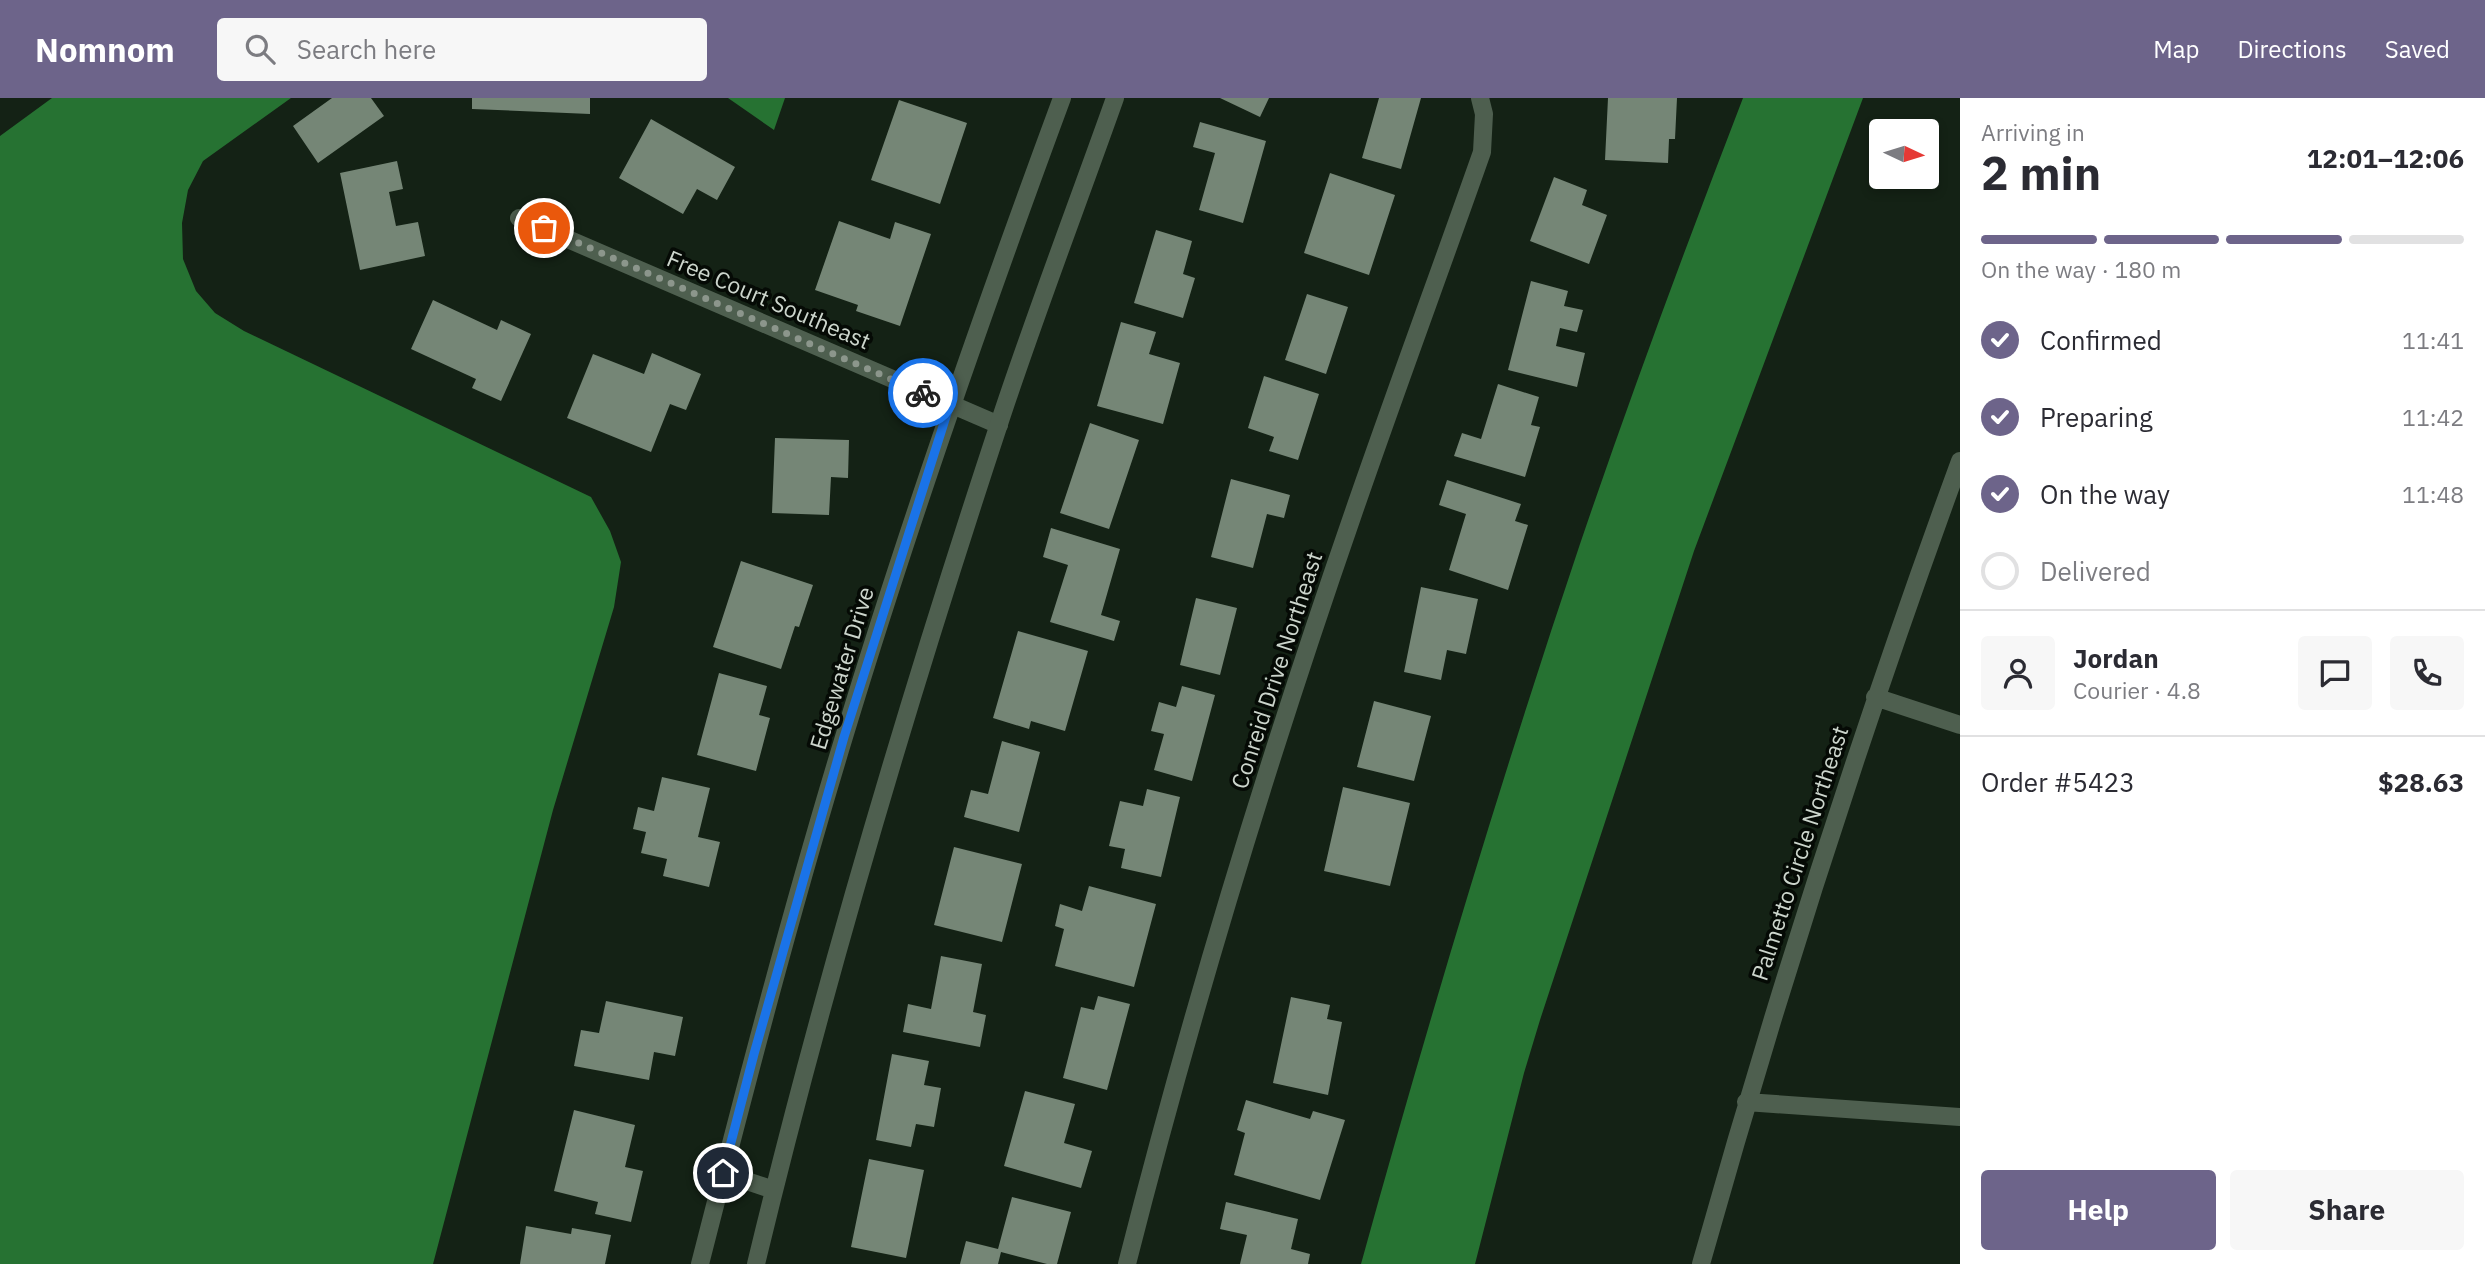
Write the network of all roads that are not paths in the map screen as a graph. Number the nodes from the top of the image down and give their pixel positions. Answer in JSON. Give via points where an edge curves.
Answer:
{"nodes":[{"id":1,"x":1062,"y":98,"type":"edge"},
{"id":2,"x":1115,"y":98,"type":"edge"},
{"id":3,"x":1480,"y":98,"type":"edge"},
{"id":4,"x":519,"y":218,"type":"dead end"},
{"id":5,"x":950,"y":404,"type":"junction"},
{"id":6,"x":999,"y":425,"type":"junction"},
{"id":7,"x":1960,"y":461,"type":"edge"},
{"id":8,"x":1875,"y":696,"type":"junction"},
{"id":9,"x":1960,"y":725,"type":"edge"},
{"id":10,"x":1746,"y":1102,"type":"junction"},
{"id":11,"x":1960,"y":1117,"type":"edge"},
{"id":12,"x":723,"y":1173,"type":"junction"},
{"id":13,"x":774,"y":1190,"type":"junction"},
{"id":14,"x":699,"y":1264,"type":"edge"},
{"id":15,"x":756,"y":1264,"type":"edge"},
{"id":16,"x":1127,"y":1264,"type":"edge"},
{"id":17,"x":1701,"y":1264,"type":"edge"}],
"edges":[{"from":1,"to":5,"type":"street","name":"Edgewater Drive"},
{"from":2,"to":6,"type":"street"},
{"from":3,"to":16,"type":"street","name":"Conreid Drive Northeast","via":[[1482,152],[1294,691],[1188,1040]]},
{"from":4,"to":5,"type":"street","name":"Free Court Southeast"},
{"from":5,"to":6,"type":"street","name":"Free Court Southeast"},
{"from":5,"to":12,"type":"street","name":"Edgewater Drive","via":[[844,737]]},
{"from":6,"to":13,"type":"street","via":[[880,805]]},
{"from":7,"to":8,"type":"street","name":"Palmetto Circle Northeast"},
{"from":8,"to":9,"type":"street"},
{"from":8,"to":10,"type":"street","name":"Palmetto Circle Northeast"},
{"from":10,"to":11,"type":"street"},
{"from":10,"to":17,"type":"street","name":"Palmetto Circle Northeast"},
{"from":12,"to":13,"type":"street"},
{"from":12,"to":14,"type":"street","name":"Edgewater Drive"},
{"from":13,"to":15,"type":"street"}]}
